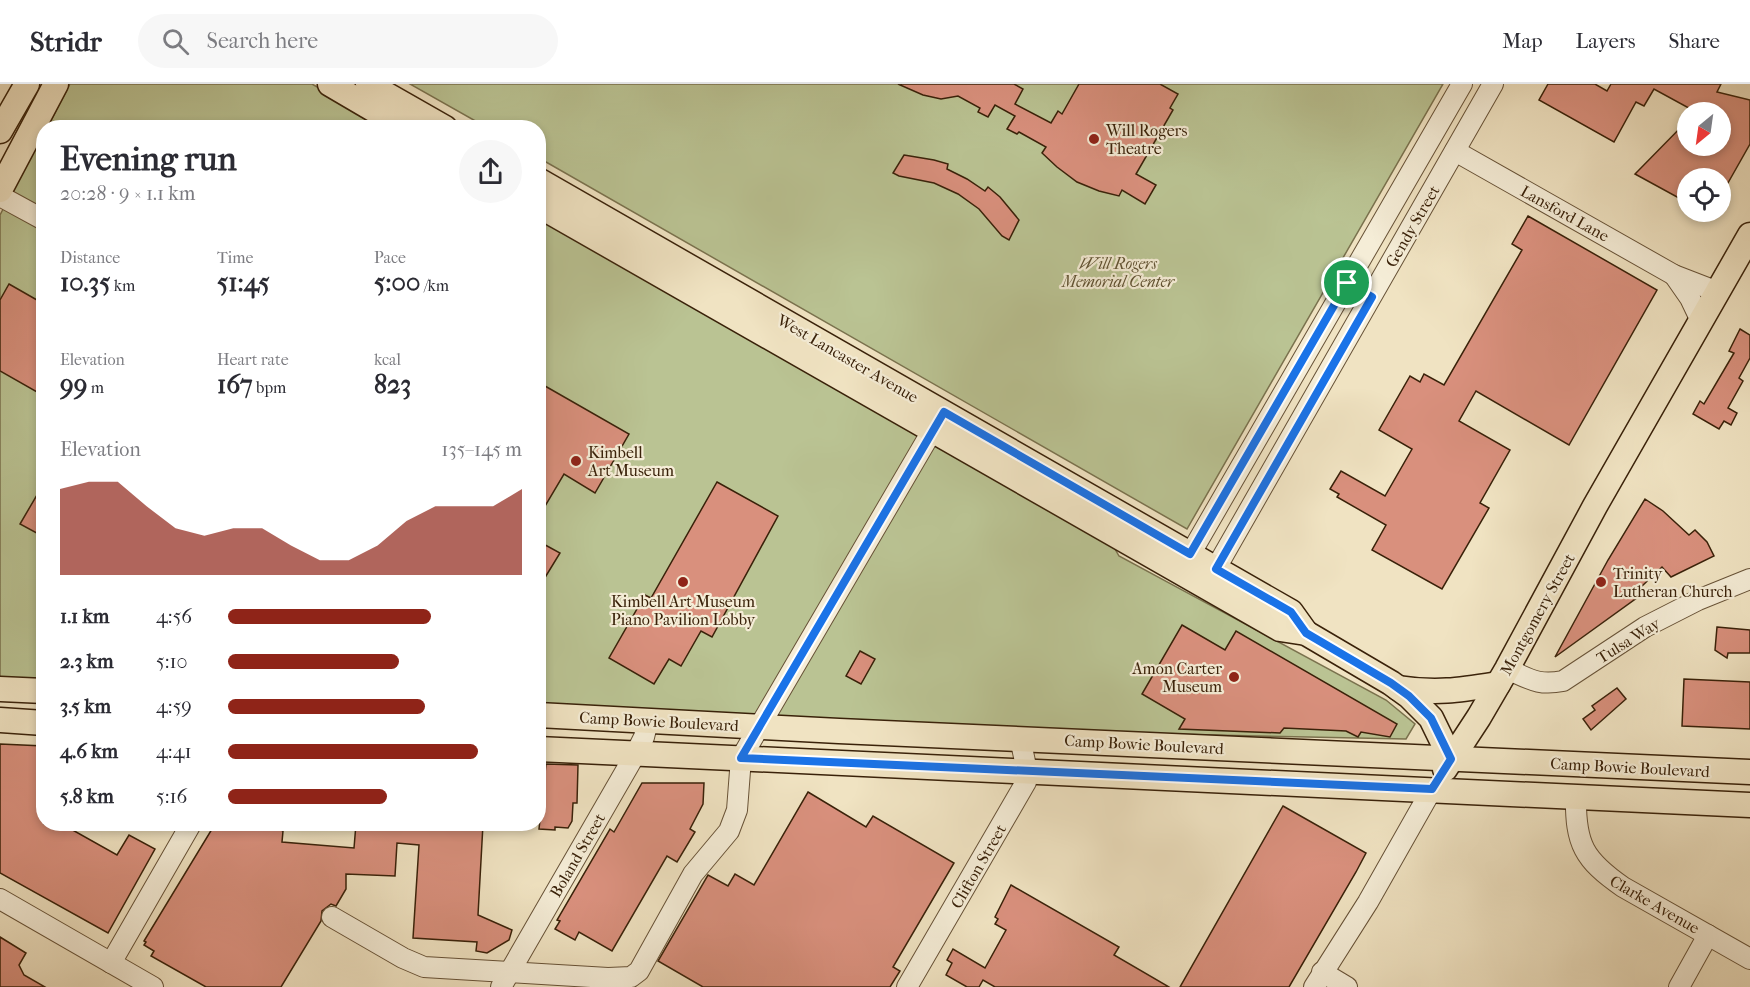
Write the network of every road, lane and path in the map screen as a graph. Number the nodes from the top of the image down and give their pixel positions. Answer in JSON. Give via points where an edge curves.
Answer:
{"nodes":[{"id":1,"x":27,"y":84,"type":"edge"},
{"id":2,"x":56,"y":84,"type":"edge"},
{"id":3,"x":330,"y":84,"type":"edge"},
{"id":4,"x":368,"y":84,"type":"edge"},
{"id":5,"x":1462,"y":84,"type":"edge"},
{"id":6,"x":1493,"y":84,"type":"edge"},
{"id":7,"x":37,"y":120,"type":"edge"},
{"id":8,"x":391,"y":120,"type":"edge"},
{"id":9,"x":431,"y":120,"type":"edge"},
{"id":10,"x":36,"y":122,"type":"edge"},
{"id":11,"x":0,"y":131,"type":"edge"},
{"id":12,"x":1455,"y":151,"type":"junction"},
{"id":13,"x":0,"y":190,"type":"edge"},
{"id":14,"x":0,"y":196,"type":"edge"},
{"id":15,"x":546,"y":202,"type":"edge"},
{"id":16,"x":36,"y":216,"type":"edge"},
{"id":17,"x":1750,"y":235,"type":"edge"},
{"id":18,"x":1674,"y":275,"type":"junction"},
{"id":19,"x":1347,"y":283,"type":"junction"},
{"id":20,"x":1718,"y":292,"type":"junction"},
{"id":21,"x":1372,"y":297,"type":"junction"},
{"id":22,"x":1701,"y":321,"type":"junction"},
{"id":23,"x":938,"y":421,"type":"junction"},
{"id":24,"x":1185,"y":563,"type":"junction"},
{"id":25,"x":1211,"y":578,"type":"junction"},
{"id":26,"x":1750,"y":579,"type":"edge"},
{"id":27,"x":1503,"y":676,"type":"junction"},
{"id":28,"x":1398,"y":688,"type":"junction"},
{"id":29,"x":0,"y":689,"type":"edge"},
{"id":30,"x":36,"y":691,"type":"edge"},
{"id":31,"x":546,"y":715,"type":"edge"},
{"id":32,"x":0,"y":720,"type":"edge"},
{"id":33,"x":648,"y":721,"type":"junction"},
{"id":34,"x":36,"y":722,"type":"edge"},
{"id":35,"x":759,"y":726,"type":"junction"},
{"id":36,"x":1020,"y":738,"type":"junction"},
{"id":37,"x":546,"y":748,"type":"edge"},
{"id":38,"x":636,"y":753,"type":"junction"},
{"id":39,"x":741,"y":758,"type":"junction"},
{"id":40,"x":1451,"y":759,"type":"junction"},
{"id":41,"x":1027,"y":771,"type":"junction"},
{"id":42,"x":1749,"y":772,"type":"edge"},
{"id":43,"x":1432,"y":789,"type":"junction"},
{"id":44,"x":1576,"y":796,"type":"junction"},
{"id":45,"x":1749,"y":805,"type":"edge"},
{"id":46,"x":187,"y":831,"type":"edge"},
{"id":47,"x":0,"y":899,"type":"edge"},
{"id":48,"x":332,"y":917,"type":"dead end"},
{"id":49,"x":1708,"y":935,"type":"junction"},
{"id":50,"x":1750,"y":959,"type":"edge"},
{"id":51,"x":111,"y":963,"type":"junction"},
{"id":52,"x":505,"y":979,"type":"edge"},
{"id":53,"x":1318,"y":980,"type":"edge"},
{"id":54,"x":153,"y":987,"type":"edge"},
{"id":55,"x":908,"y":987,"type":"edge"},
{"id":56,"x":1347,"y":987,"type":"edge"},
{"id":57,"x":1679,"y":987,"type":"edge"}],
"edges":[{"from":1,"to":11,"type":"main road"},
{"from":2,"to":7,"type":"main road"},
{"from":3,"to":8,"type":"main road"},
{"from":4,"to":9,"type":"main road"},
{"from":5,"to":19,"type":"street","name":"Gendy Street"},
{"from":6,"to":12,"type":"street","name":"Gendy Street"},
{"from":10,"to":13,"type":"main road"},
{"from":12,"to":18,"type":"street","name":"Lansford Lane"},
{"from":12,"to":21,"type":"street","name":"Gendy Street"},
{"from":14,"to":16,"type":"street"},
{"from":15,"to":23,"type":"main road","name":"West Lancaster Avenue"},
{"from":17,"to":20,"type":"main road","name":"Montgomery Street"},
{"from":18,"to":20,"type":"street","name":"Lansford Lane"},
{"from":18,"to":22,"type":"street","name":"Lansford Lane"},
{"from":19,"to":21,"type":"street"},
{"from":19,"to":24,"type":"street","name":"Gendy Street"},
{"from":20,"to":22,"type":"main road","name":"Montgomery Street"},
{"from":21,"to":25,"type":"street","name":"Gendy Street"},
{"from":22,"to":27,"type":"main road","name":"Montgomery Street"},
{"from":23,"to":24,"type":"main road","name":"West Lancaster Avenue"},
{"from":23,"to":35,"type":"street"},
{"from":24,"to":25,"type":"main road","name":"West Lancaster Avenue"},
{"from":25,"to":28,"type":"main road","name":"West Lancaster Avenue","via":[[1291,612],[1306,633]]},
{"from":26,"to":27,"type":"street","name":"Tulsa Way","via":[[1645,627],[1563,681],[1548,684]]},
{"from":27,"to":28,"type":"main road","via":[[1438,692]]},
{"from":27,"to":40,"type":"main road","name":"Montgomery Street"},
{"from":28,"to":40,"type":"main road","name":"West Lancaster Avenue","via":[[1431,718]]},
{"from":29,"to":30,"type":"main road"},
{"from":31,"to":33,"type":"main road","name":"Camp Bowie Boulevard"},
{"from":32,"to":34,"type":"main road"},
{"from":33,"to":35,"type":"main road","name":"Camp Bowie Boulevard"},
{"from":33,"to":38,"type":"street","name":"Boland Street"},
{"from":35,"to":36,"type":"main road","name":"Camp Bowie Boulevard"},
{"from":35,"to":39,"type":"street"},
{"from":36,"to":40,"type":"main road","name":"Camp Bowie Boulevard"},
{"from":36,"to":41,"type":"street"},
{"from":37,"to":38,"type":"main road","name":"Camp Bowie Boulevard"},
{"from":38,"to":39,"type":"main road","name":"Camp Bowie Boulevard"},
{"from":38,"to":52,"type":"street","name":"Boland Street"},
{"from":39,"to":41,"type":"main road","name":"Camp Bowie Boulevard"},
{"from":39,"to":52,"type":"street","via":[[736,810],[729,831],[693,874],[639,971],[632,977]]},
{"from":40,"to":42,"type":"main road","name":"Camp Bowie Boulevard"},
{"from":40,"to":43,"type":"main road","name":"Montgomery Street"},
{"from":41,"to":43,"type":"main road","name":"Camp Bowie Boulevard"},
{"from":41,"to":55,"type":"street","name":"Clifton Street","via":[[1019,795]]},
{"from":42,"to":45,"type":"main road"},
{"from":43,"to":44,"type":"main road","name":"Camp Bowie Boulevard"},
{"from":43,"to":53,"type":"street","name":"Montgomery Street"},
{"from":44,"to":45,"type":"main road","name":"Camp Bowie Boulevard"},
{"from":44,"to":49,"type":"street","name":"Clarke Avenue","via":[[1579,839],[1591,862],[1623,887]]},
{"from":46,"to":51,"type":"street"},
{"from":47,"to":51,"type":"street"},
{"from":48,"to":52,"type":"street","via":[[424,967]]},
{"from":49,"to":50,"type":"street","name":"Clarke Avenue"},
{"from":49,"to":57,"type":"street"},
{"from":51,"to":54,"type":"street"},
{"from":53,"to":56,"type":"street"}]}
